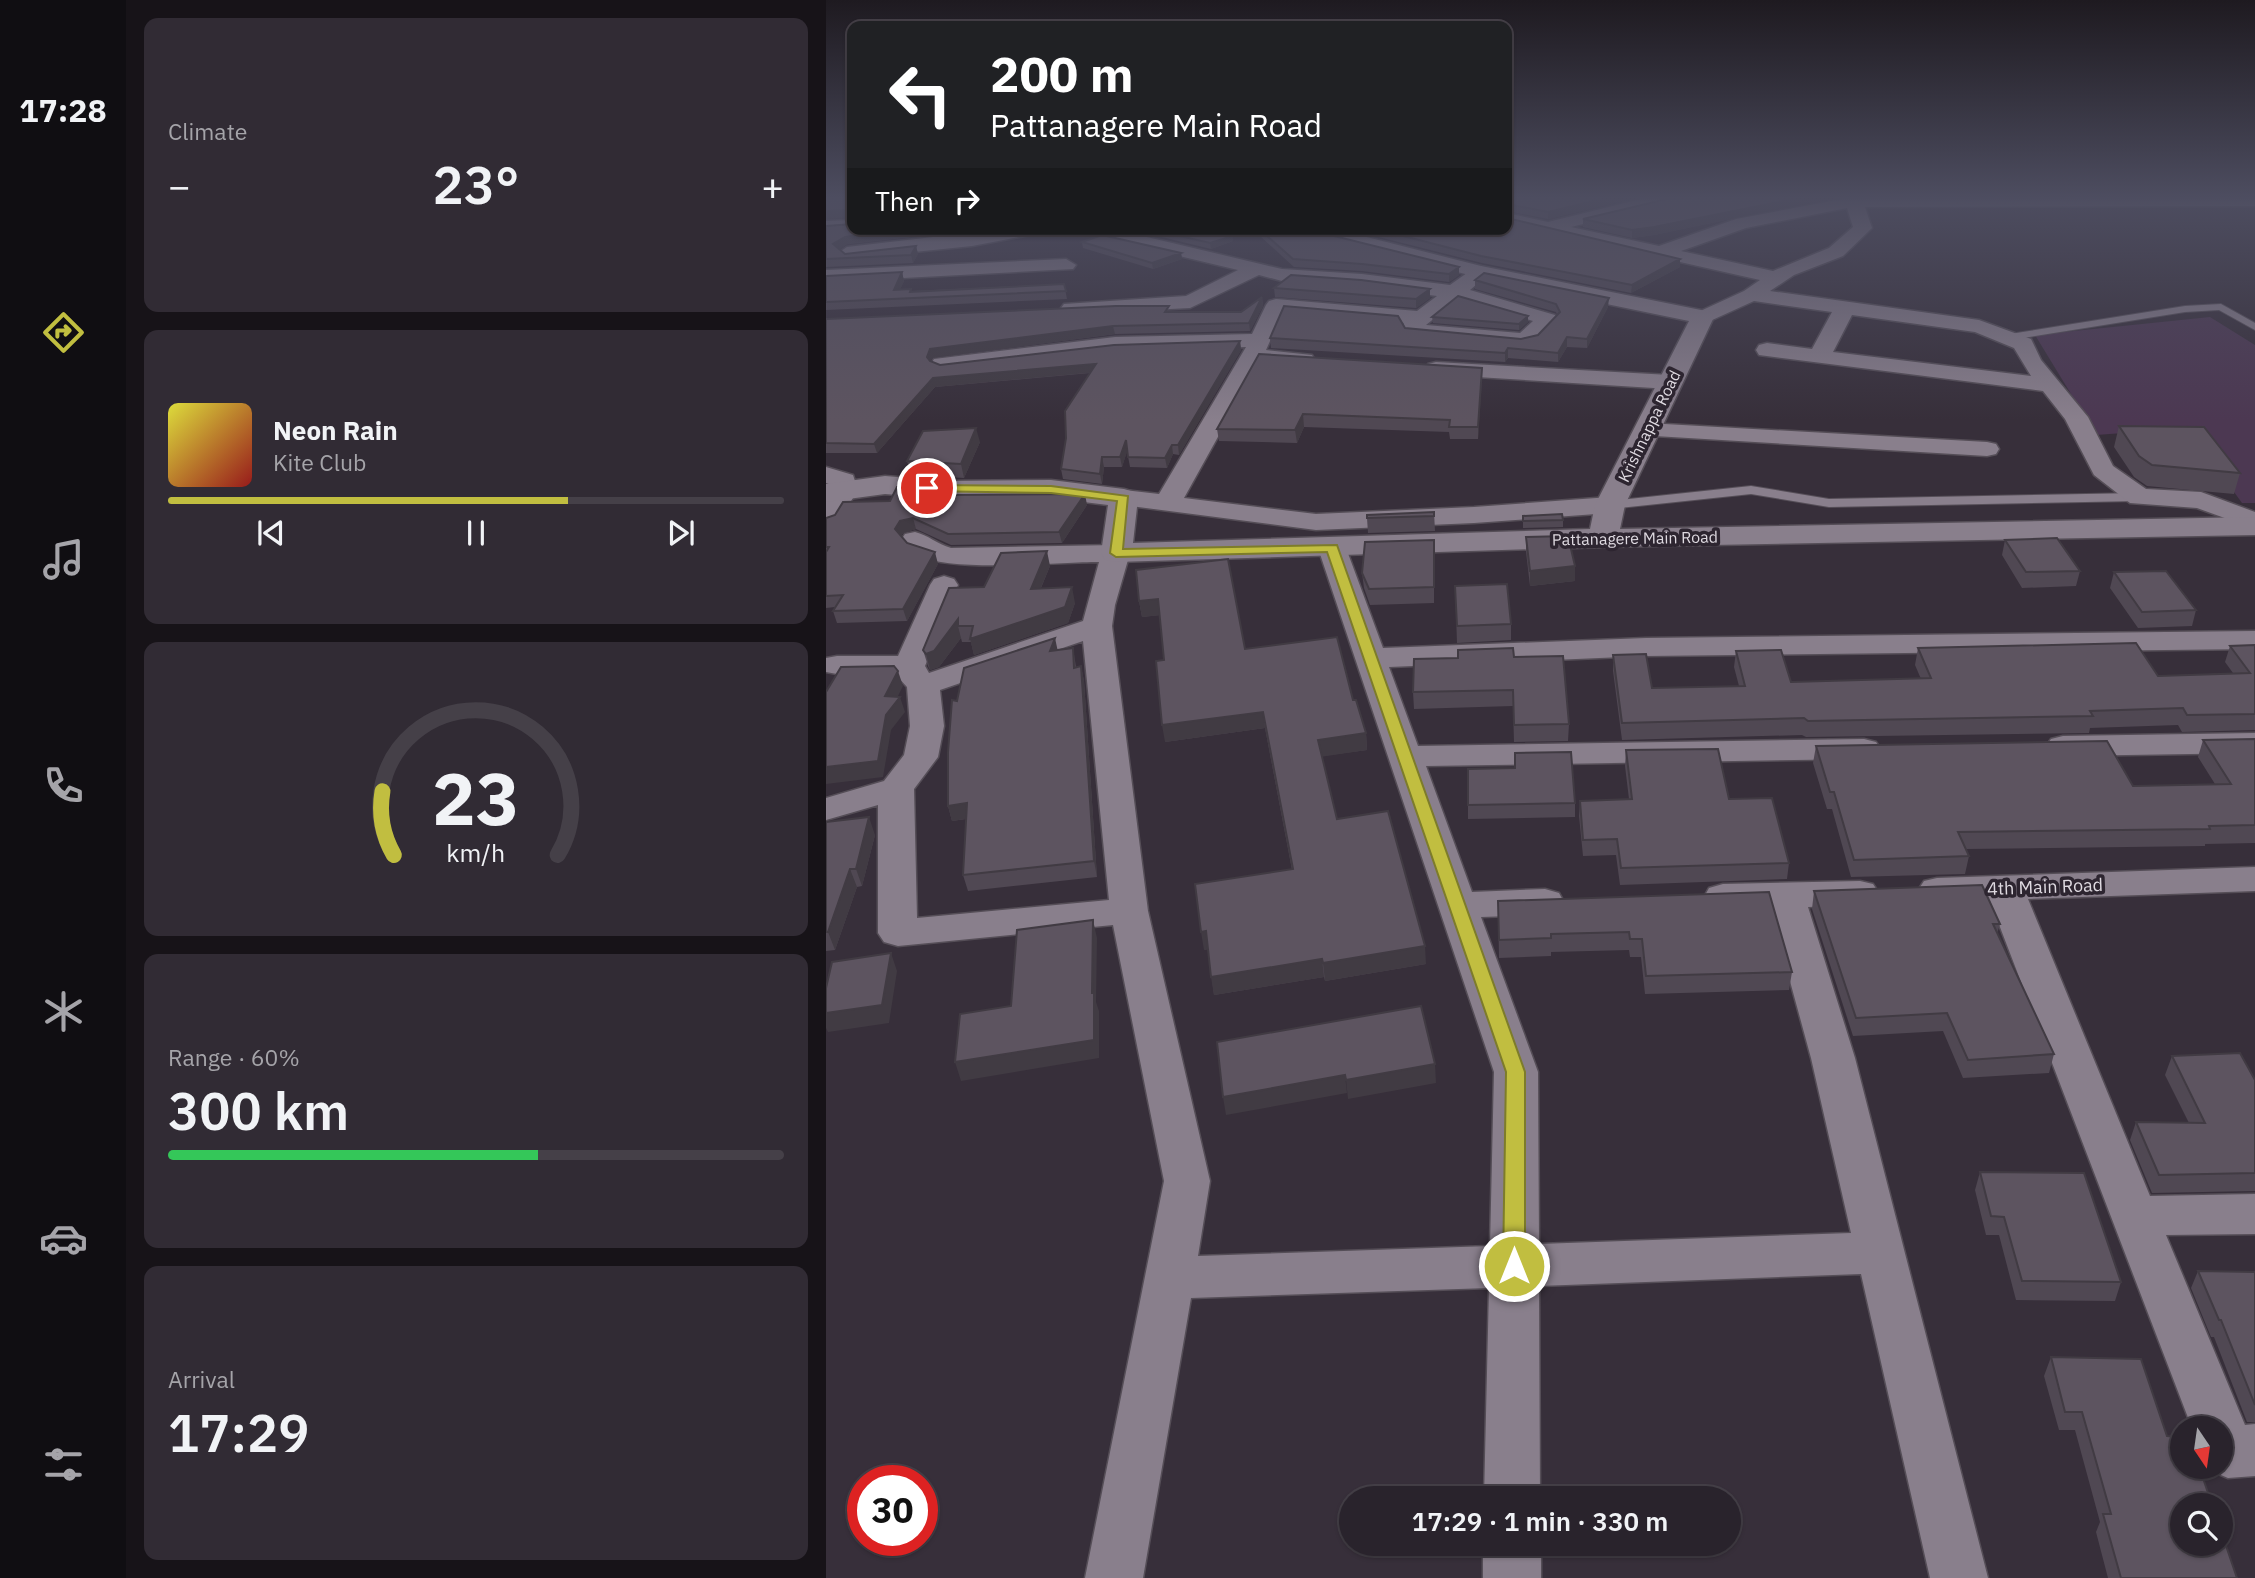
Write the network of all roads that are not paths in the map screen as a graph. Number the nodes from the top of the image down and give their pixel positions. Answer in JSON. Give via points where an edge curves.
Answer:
{"nodes":[{"id":1,"x":899,"y":273,"type":"edge"},
{"id":2,"x":1249,"y":273,"type":"edge"},
{"id":3,"x":1272,"y":273,"type":"edge"},
{"id":4,"x":1480,"y":273,"type":"edge"},
{"id":5,"x":1484,"y":273,"type":"edge"},
{"id":6,"x":1753,"y":273,"type":"edge"},
{"id":7,"x":1789,"y":273,"type":"edge"},
{"id":8,"x":826,"y":276,"type":"edge"},
{"id":9,"x":1777,"y":278,"type":"junction"},
{"id":10,"x":1455,"y":292,"type":"junction"},
{"id":11,"x":1751,"y":295,"type":"junction"},
{"id":12,"x":1845,"y":308,"type":"junction"},
{"id":13,"x":1056,"y":309,"type":"edge"},
{"id":14,"x":1703,"y":317,"type":"junction"},
{"id":15,"x":1421,"y":318,"type":"junction"},
{"id":16,"x":1947,"y":321,"type":"junction"},
{"id":17,"x":2255,"y":327,"type":"edge"},
{"id":18,"x":2010,"y":337,"type":"junction"},
{"id":19,"x":1767,"y":350,"type":"dead end"},
{"id":20,"x":1245,"y":356,"type":"junction"},
{"id":21,"x":1819,"y":357,"type":"junction"},
{"id":22,"x":1322,"y":361,"type":"edge"},
{"id":23,"x":1109,"y":363,"type":"edge"},
{"id":24,"x":942,"y":364,"type":"edge"},
{"id":25,"x":1175,"y":364,"type":"edge"},
{"id":26,"x":1419,"y":368,"type":"edge"},
{"id":27,"x":1936,"y":371,"type":"junction"},
{"id":28,"x":1670,"y":382,"type":"junction"},
{"id":29,"x":2049,"y":385,"type":"junction"},
{"id":30,"x":1647,"y":430,"type":"junction"},
{"id":31,"x":1987,"y":449,"type":"dead end"},
{"id":32,"x":832,"y":486,"type":"edge"},
{"id":33,"x":2139,"y":497,"type":"junction"},
{"id":34,"x":1124,"y":498,"type":"junction"},
{"id":35,"x":1167,"y":504,"type":"junction"},
{"id":36,"x":1609,"y":505,"type":"junction"},
{"id":37,"x":826,"y":519,"type":"edge"},
{"id":38,"x":2255,"y":524,"type":"edge"},
{"id":39,"x":1602,"y":538,"type":"junction"},
{"id":40,"x":915,"y":540,"type":"dead end"},
{"id":41,"x":1332,"y":548,"type":"junction"},
{"id":42,"x":1116,"y":553,"type":"junction"},
{"id":43,"x":944,"y":585,"type":"dead end"},
{"id":44,"x":1097,"y":626,"type":"junction"},
{"id":45,"x":2255,"y":640,"type":"edge"},
{"id":46,"x":1373,"y":658,"type":"junction"},
{"id":47,"x":836,"y":666,"type":"dead end"},
{"id":48,"x":916,"y":676,"type":"junction"},
{"id":49,"x":2255,"y":743,"type":"edge"},
{"id":50,"x":2032,"y":747,"type":"edge"},
{"id":51,"x":1893,"y":749,"type":"edge"},
{"id":52,"x":1405,"y":756,"type":"junction"},
{"id":53,"x":896,"y":789,"type":"junction"},
{"id":54,"x":826,"y":810,"type":"edge"},
{"id":55,"x":2255,"y":879,"type":"edge"},
{"id":56,"x":2004,"y":888,"type":"junction"},
{"id":57,"x":1785,"y":895,"type":"junction"},
{"id":58,"x":1689,"y":898,"type":"edge"},
{"id":59,"x":1580,"y":901,"type":"edge"},
{"id":60,"x":1457,"y":905,"type":"junction"},
{"id":61,"x":1129,"y":911,"type":"junction"},
{"id":62,"x":2255,"y":1214,"type":"edge"},
{"id":63,"x":2134,"y":1216,"type":"junction"},
{"id":64,"x":1880,"y":1253,"type":"junction"},
{"id":65,"x":1514,"y":1266,"type":"junction"},
{"id":66,"x":1169,"y":1278,"type":"junction"},
{"id":67,"x":2240,"y":1443,"type":"edge"},
{"id":68,"x":1512,"y":1486,"type":"edge"},
{"id":69,"x":1512,"y":1556,"type":"edge"},
{"id":70,"x":1114,"y":1578,"type":"edge"},
{"id":71,"x":1512,"y":1578,"type":"edge"},
{"id":72,"x":1959,"y":1578,"type":"edge"}],
"edges":[{"from":1,"to":8,"type":"street"},
{"from":2,"to":13,"type":"street","via":[[1190,302]]},
{"from":3,"to":10,"type":"street"},
{"from":4,"to":10,"type":"street"},
{"from":5,"to":14,"type":"street"},
{"from":6,"to":9,"type":"street"},
{"from":7,"to":9,"type":"street"},
{"from":9,"to":11,"type":"street"},
{"from":10,"to":15,"type":"street"},
{"from":10,"to":15,"type":"street","via":[[1548,318],[1528,338],[1517,340],[1414,330],[1412,326]]},
{"from":11,"to":12,"type":"street"},
{"from":11,"to":14,"type":"street"},
{"from":12,"to":16,"type":"street"},
{"from":12,"to":21,"type":"street"},
{"from":14,"to":28,"type":"street","name":"Krishnappa Road"},
{"from":15,"to":20,"type":"street","via":[[1276,305]]},
{"from":16,"to":18,"type":"street"},
{"from":16,"to":27,"type":"street"},
{"from":17,"to":18,"type":"lane","via":[[2221,307]]},
{"from":18,"to":29,"type":"street","via":[[2023,344]]},
{"from":19,"to":21,"type":"street"},
{"from":20,"to":22,"type":"street"},
{"from":20,"to":24,"type":"street","via":[[1115,344]]},
{"from":20,"to":35,"type":"street"},
{"from":21,"to":27,"type":"street"},
{"from":23,"to":25,"type":"street"},
{"from":26,"to":28,"type":"street"},
{"from":27,"to":29,"type":"street"},
{"from":28,"to":30,"type":"street","name":"Krishnappa Road"},
{"from":29,"to":33,"type":"street","via":[[2076,417],[2103,470]]},
{"from":30,"to":31,"type":"street"},
{"from":30,"to":36,"type":"street","name":"Krishnappa Road"},
{"from":32,"to":34,"type":"street","via":[[1051,489]]},
{"from":32,"to":37,"type":"street"},
{"from":33,"to":36,"type":"lane","via":[[1829,503],[1751,490]]},
{"from":33,"to":38,"type":"street","via":[[2202,500]]},
{"from":34,"to":35,"type":"street"},
{"from":34,"to":42,"type":"street"},
{"from":35,"to":36,"type":"street","via":[[1316,522]]},
{"from":36,"to":39,"type":"street","name":"Krishnappa Road"},
{"from":38,"to":39,"type":"street","name":"Pattanagere Main Road"},
{"from":39,"to":41,"type":"street","name":"Pattanagere Main Road"},
{"from":40,"to":42,"type":"street","via":[[925,549],[950,556]]},
{"from":41,"to":42,"type":"street","name":"Pattanagere Main Road"},
{"from":41,"to":46,"type":"street"},
{"from":42,"to":44,"type":"street"},
{"from":43,"to":48,"type":"street"},
{"from":44,"to":48,"type":"street"},
{"from":44,"to":61,"type":"street"},
{"from":45,"to":46,"type":"street","via":[[1646,647]]},
{"from":46,"to":52,"type":"street"},
{"from":47,"to":48,"type":"street"},
{"from":48,"to":53,"type":"street","via":[[928,726],[921,757]]},
{"from":49,"to":50,"type":"street"},
{"from":51,"to":52,"type":"street"},
{"from":52,"to":60,"type":"street"},
{"from":53,"to":54,"type":"street"},
{"from":53,"to":61,"type":"street","via":[[898,933]]},
{"from":55,"to":56,"type":"street","name":"4th Main Road"},
{"from":56,"to":57,"type":"street","name":"4th Main Road"},
{"from":56,"to":63,"type":"street"},
{"from":57,"to":58,"type":"street","name":"4th Main Road"},
{"from":57,"to":64,"type":"street","via":[[1833,1058]]},
{"from":59,"to":60,"type":"street"},
{"from":60,"to":65,"type":"street","via":[[1516,1072]]},
{"from":61,"to":66,"type":"street","via":[[1187,1181]]},
{"from":62,"to":63,"type":"street"},
{"from":63,"to":67,"type":"street"},
{"from":64,"to":65,"type":"street"},
{"from":64,"to":72,"type":"street"},
{"from":65,"to":66,"type":"street"},
{"from":65,"to":68,"type":"street"},
{"from":66,"to":70,"type":"street"},
{"from":69,"to":71,"type":"street"}]}
